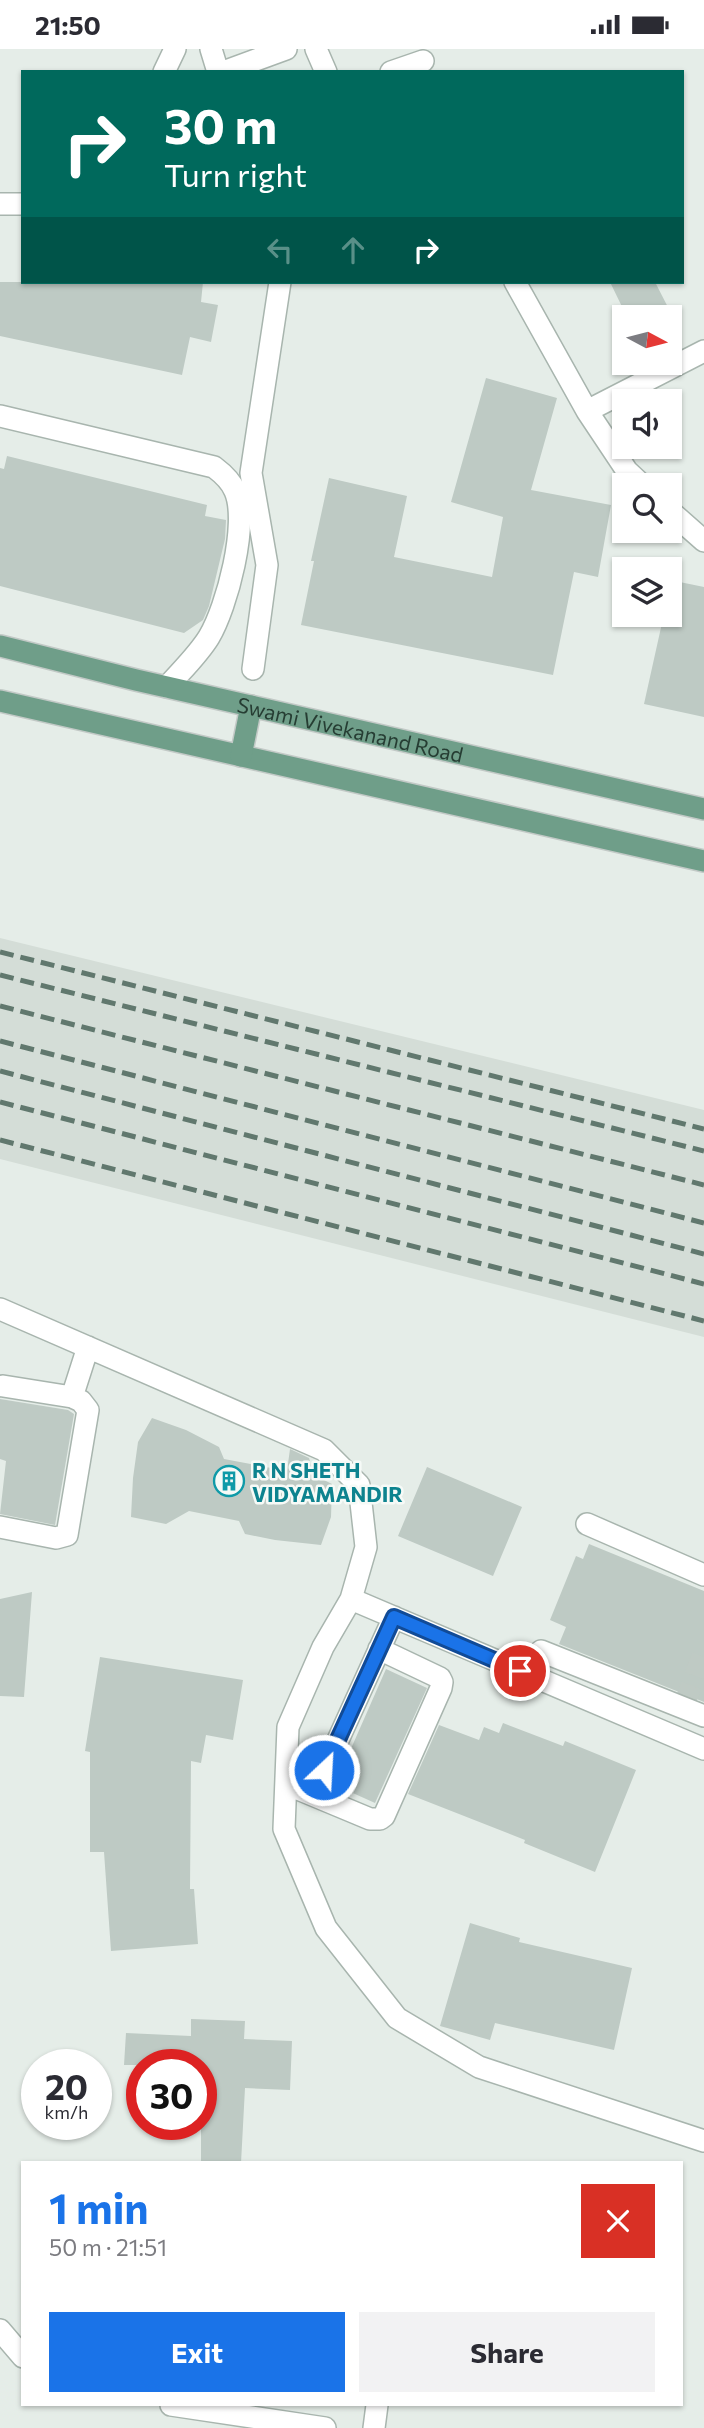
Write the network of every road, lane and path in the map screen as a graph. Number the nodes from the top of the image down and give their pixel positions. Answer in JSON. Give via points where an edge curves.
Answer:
{"nodes":[{"id":1,"x":175,"y":49,"type":"edge"},
{"id":2,"x":211,"y":49,"type":"edge"},
{"id":3,"x":286,"y":49,"type":"edge"},
{"id":4,"x":316,"y":49,"type":"edge"},
{"id":5,"x":423,"y":61,"type":"edge"},
{"id":6,"x":261,"y":65,"type":"edge"},
{"id":7,"x":165,"y":70,"type":"edge"},
{"id":8,"x":220,"y":70,"type":"edge"},
{"id":9,"x":232,"y":70,"type":"edge"},
{"id":10,"x":325,"y":70,"type":"edge"},
{"id":11,"x":396,"y":70,"type":"edge"},
{"id":12,"x":0,"y":204,"type":"edge"},
{"id":13,"x":21,"y":204,"type":"edge"},
{"id":14,"x":280,"y":284,"type":"edge"},
{"id":15,"x":516,"y":284,"type":"edge"},
{"id":16,"x":704,"y":351,"type":"edge"},
{"id":17,"x":587,"y":411,"type":"junction"},
{"id":18,"x":0,"y":416,"type":"edge"},
{"id":19,"x":629,"y":473,"type":"edge"},
{"id":20,"x":682,"y":522,"type":"edge"},
{"id":21,"x":704,"y":541,"type":"edge"},
{"id":22,"x":0,"y":646,"type":"edge"},
{"id":23,"x":253,"y":669,"type":"dead end"},
{"id":24,"x":167,"y":687,"type":"junction"},
{"id":25,"x":0,"y":701,"type":"edge"},
{"id":26,"x":251,"y":706,"type":"junction"},
{"id":27,"x":241,"y":756,"type":"junction"},
{"id":28,"x":704,"y":809,"type":"edge"},
{"id":29,"x":704,"y":861,"type":"edge"},
{"id":30,"x":0,"y":1309,"type":"edge"},
{"id":31,"x":88,"y":1347,"type":"junction"},
{"id":32,"x":3,"y":1385,"type":"dead end"},
{"id":33,"x":72,"y":1397,"type":"junction"},
{"id":34,"x":587,"y":1524,"type":"dead end"},
{"id":35,"x":0,"y":1527,"type":"edge"},
{"id":36,"x":704,"y":1576,"type":"edge"},
{"id":37,"x":351,"y":1599,"type":"junction"},
{"id":38,"x":394,"y":1617,"type":"junction"},
{"id":39,"x":379,"y":1649,"type":"junction"},
{"id":40,"x":541,"y":1651,"type":"dead end"},
{"id":41,"x":684,"y":1706,"type":"junction"},
{"id":42,"x":704,"y":1716,"type":"edge"},
{"id":43,"x":673,"y":1735,"type":"junction"},
{"id":44,"x":704,"y":1749,"type":"edge"},
{"id":45,"x":286,"y":1784,"type":"junction"},
{"id":46,"x":313,"y":1795,"type":"junction"},
{"id":47,"x":704,"y":2141,"type":"edge"},
{"id":48,"x":0,"y":2330,"type":"edge"},
{"id":49,"x":21,"y":2355,"type":"edge"},
{"id":50,"x":178,"y":2406,"type":"edge"},
{"id":51,"x":377,"y":2406,"type":"edge"},
{"id":52,"x":324,"y":2428,"type":"edge"},
{"id":53,"x":374,"y":2428,"type":"edge"}],
"edges":[{"from":1,"to":7,"type":"street"},
{"from":2,"to":8,"type":"street"},
{"from":3,"to":6,"type":"street"},
{"from":4,"to":10,"type":"street"},
{"from":5,"to":11,"type":"street"},
{"from":6,"to":9,"type":"street"},
{"from":12,"to":13,"type":"street"},
{"from":14,"to":23,"type":"street","via":[[251,473],[267,565]]},
{"from":15,"to":17,"type":"street"},
{"from":16,"to":17,"type":"street"},
{"from":17,"to":19,"type":"street"},
{"from":18,"to":24,"type":"street","via":[[214,467],[235,490],[240,509],[233,579],[223,609],[208,638]]},
{"from":20,"to":21,"type":"street"},
{"from":22,"to":24,"type":"main road","name":"Swami Vivekanand Road"},
{"from":24,"to":26,"type":"main road","name":"Swami Vivekanand Road"},
{"from":25,"to":27,"type":"main road"},
{"from":26,"to":27,"type":"main road"},
{"from":26,"to":28,"type":"main road","name":"Swami Vivekanand Road"},
{"from":27,"to":29,"type":"main road"},
{"from":30,"to":31,"type":"street"},
{"from":31,"to":33,"type":"street"},
{"from":31,"to":37,"type":"street","via":[[324,1450],[359,1485],[366,1547]]},
{"from":32,"to":33,"type":"street"},
{"from":33,"to":35,"type":"street","via":[[88,1410],[67,1535],[56,1538]]},
{"from":34,"to":36,"type":"street"},
{"from":37,"to":38,"type":"street"},
{"from":37,"to":45,"type":"street","via":[[323,1647],[288,1727]]},
{"from":38,"to":39,"type":"street"},
{"from":38,"to":43,"type":"street"},
{"from":39,"to":46,"type":"street"},
{"from":39,"to":46,"type":"street","via":[[440,1678],[442,1688],[384,1816],[370,1819]]},
{"from":40,"to":41,"type":"street"},
{"from":41,"to":42,"type":"street"},
{"from":41,"to":43,"type":"street"},
{"from":43,"to":44,"type":"street"},
{"from":45,"to":46,"type":"street"},
{"from":45,"to":47,"type":"street","via":[[284,1829],[326,1928],[397,2018],[479,2067]]},
{"from":48,"to":49,"type":"street"},
{"from":50,"to":52,"type":"street"},
{"from":51,"to":53,"type":"street"}]}
